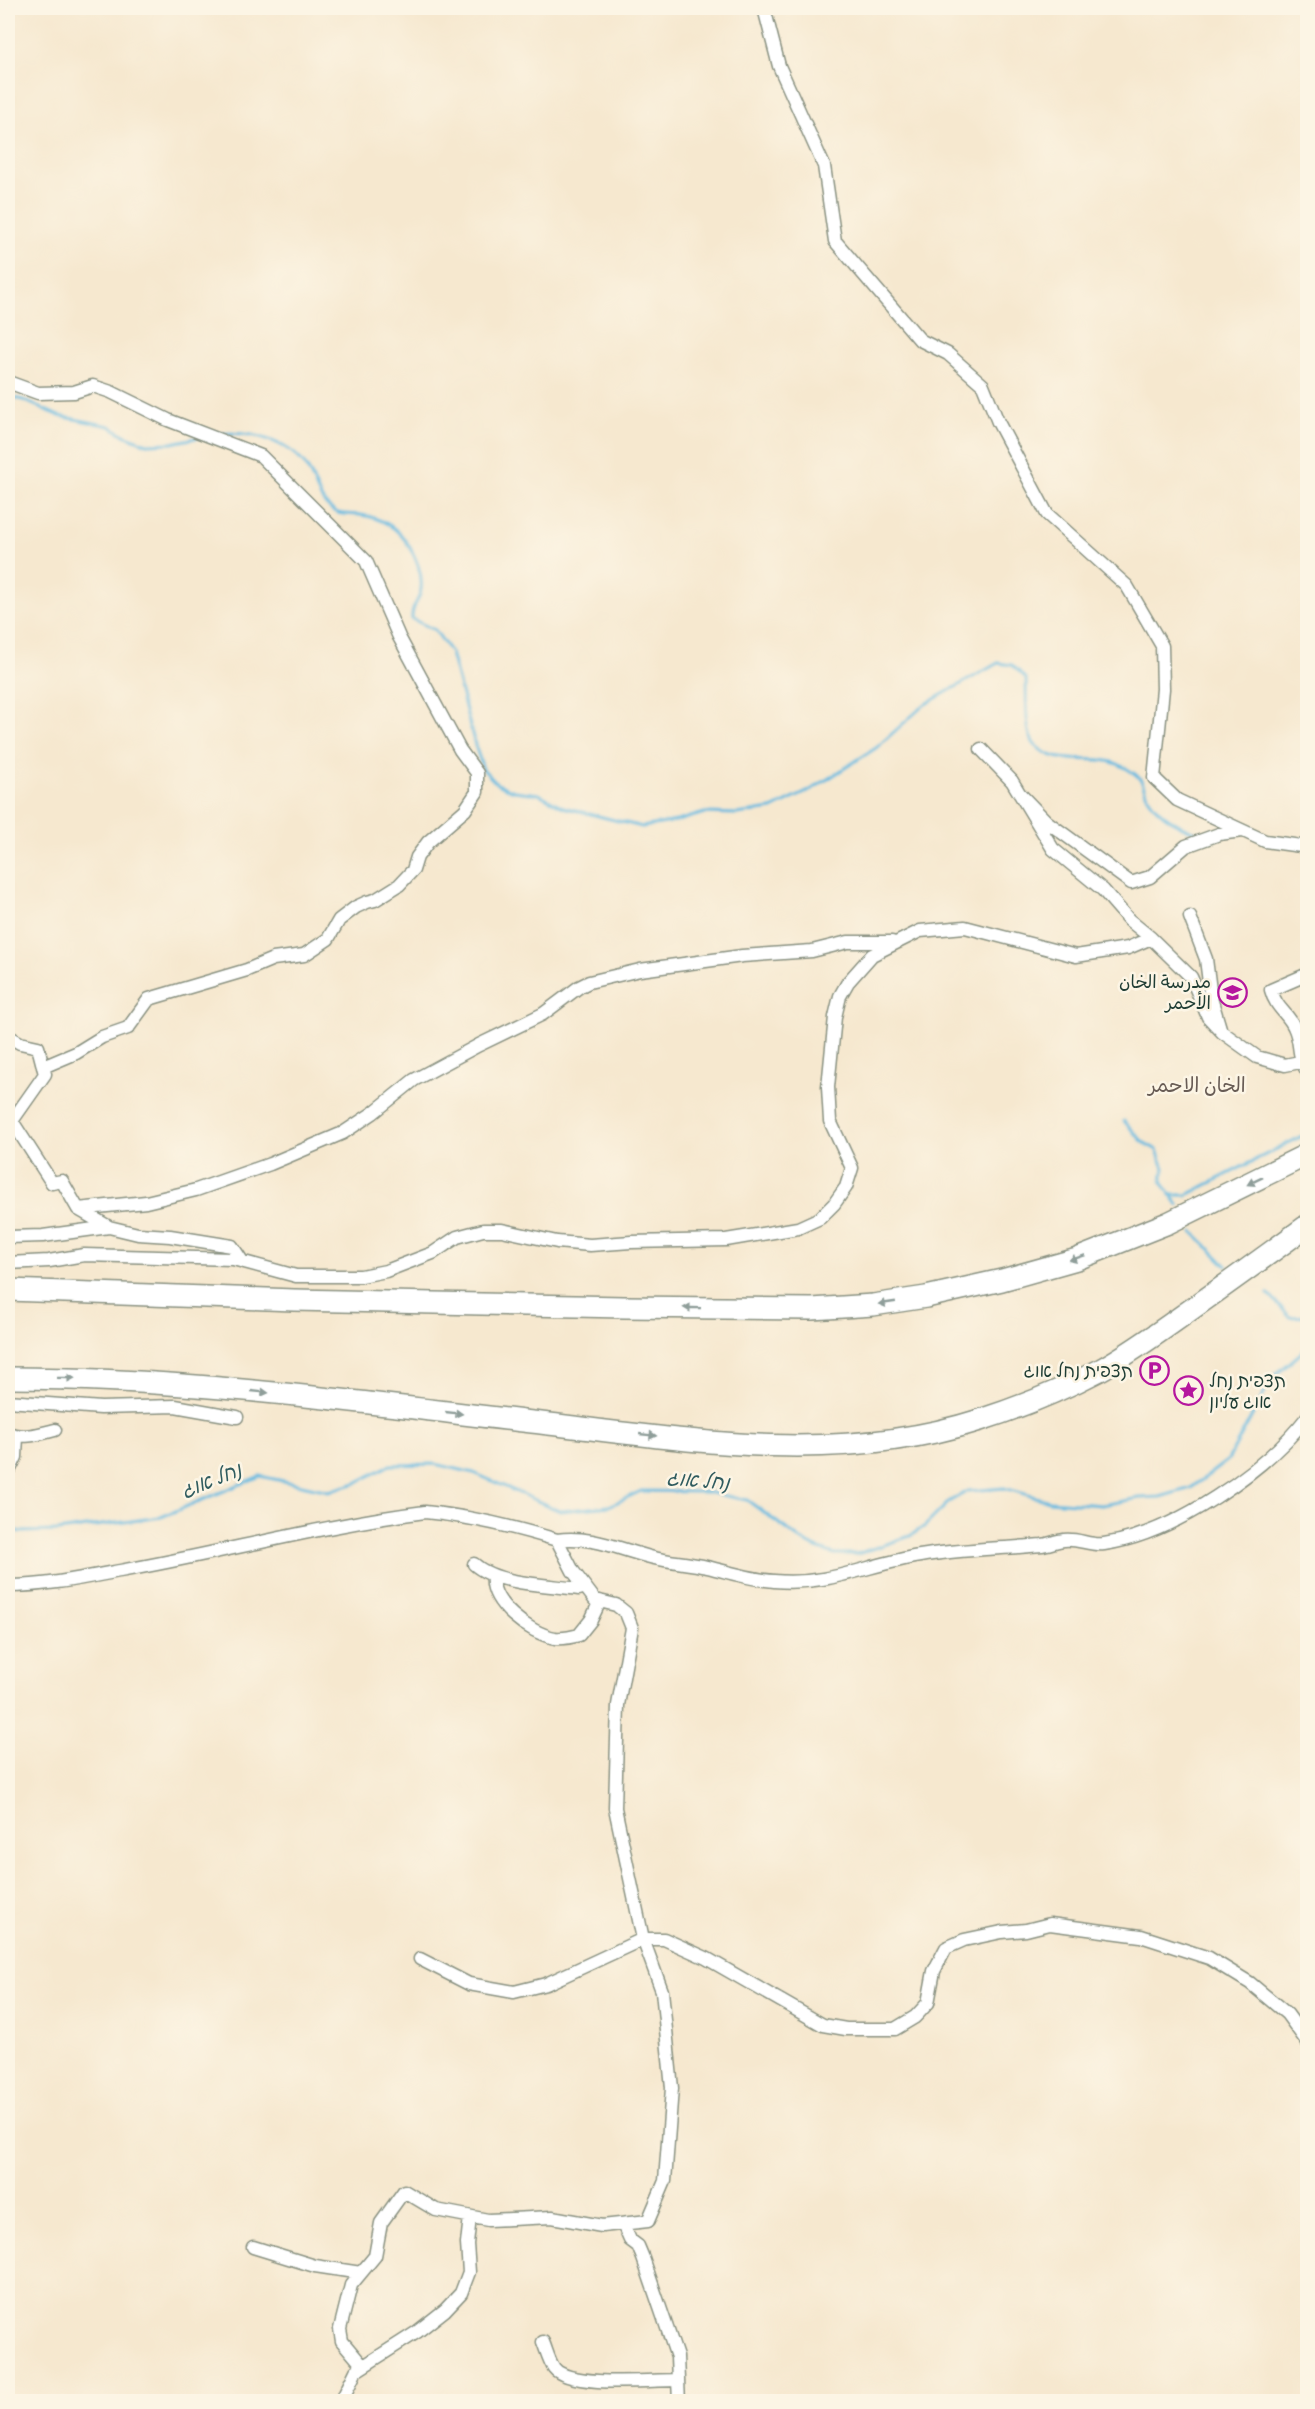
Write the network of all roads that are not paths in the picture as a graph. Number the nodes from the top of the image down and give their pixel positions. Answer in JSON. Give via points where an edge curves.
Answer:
{"nodes":[{"id":1,"x":764,"y":8,"type":"edge"},
{"id":2,"x":8,"y":382,"type":"edge"},
{"id":3,"x":981,"y":749,"type":"dead end"},
{"id":4,"x":1019,"y":794,"type":"junction"},
{"id":5,"x":1244,"y":831,"type":"junction"},
{"id":6,"x":1308,"y":847,"type":"edge"},
{"id":7,"x":1190,"y":917,"type":"dead end"},
{"id":8,"x":1151,"y":938,"type":"junction"},
{"id":9,"x":894,"y":942,"type":"junction"},
{"id":10,"x":1308,"y":974,"type":"edge"},
{"id":11,"x":1308,"y":1030,"type":"edge"},
{"id":12,"x":1222,"y":1032,"type":"junction"},
{"id":13,"x":8,"y":1036,"type":"edge"},
{"id":14,"x":1300,"y":1062,"type":"junction"},
{"id":15,"x":43,"y":1067,"type":"junction"},
{"id":16,"x":1308,"y":1073,"type":"edge"},
{"id":17,"x":10,"y":1119,"type":"edge"},
{"id":18,"x":1308,"y":1154,"type":"edge"},
{"id":19,"x":78,"y":1209,"type":"junction"},
{"id":20,"x":1308,"y":1225,"type":"edge"},
{"id":21,"x":109,"y":1227,"type":"junction"},
{"id":22,"x":8,"y":1237,"type":"edge"},
{"id":23,"x":242,"y":1261,"type":"junction"},
{"id":24,"x":8,"y":1263,"type":"edge"},
{"id":25,"x":8,"y":1290,"type":"edge"},
{"id":26,"x":8,"y":1378,"type":"edge"},
{"id":27,"x":8,"y":1401,"type":"edge"},
{"id":28,"x":1308,"y":1416,"type":"edge"},
{"id":29,"x":237,"y":1417,"type":"dead end"},
{"id":30,"x":55,"y":1430,"type":"dead end"},
{"id":31,"x":12,"y":1435,"type":"edge"},
{"id":32,"x":8,"y":1473,"type":"edge"},
{"id":33,"x":557,"y":1540,"type":"junction"},
{"id":34,"x":474,"y":1564,"type":"dead end"},
{"id":35,"x":494,"y":1575,"type":"junction"},
{"id":36,"x":8,"y":1586,"type":"edge"},
{"id":37,"x":585,"y":1587,"type":"junction"},
{"id":38,"x":600,"y":1601,"type":"junction"},
{"id":39,"x":643,"y":1939,"type":"junction"},
{"id":40,"x":420,"y":1959,"type":"dead end"},
{"id":41,"x":1308,"y":2043,"type":"edge"},
{"id":42,"x":470,"y":2217,"type":"junction"},
{"id":43,"x":623,"y":2224,"type":"junction"},
{"id":44,"x":253,"y":2247,"type":"dead end"},
{"id":45,"x":361,"y":2273,"type":"junction"},
{"id":46,"x":543,"y":2342,"type":"dead end"},
{"id":47,"x":363,"y":2366,"type":"junction"},
{"id":48,"x":678,"y":2380,"type":"junction"},
{"id":49,"x":341,"y":2402,"type":"edge"},
{"id":50,"x":679,"y":2402,"type":"edge"}],
"edges":[{"from":1,"to":5,"type":"street","via":[[779,66],[824,166],[836,241],[920,340],[948,354],[983,385],[998,422],[1047,514],[1127,586],[1162,646],[1163,689],[1154,778],[1177,800]]},
{"from":2,"to":15,"type":"street","via":[[38,393],[74,392],[93,386],[261,456],[366,561],[399,637],[460,750],[477,773],[477,792],[465,810],[428,842],[399,885],[339,920],[328,939],[304,956],[273,959],[149,999],[128,1028],[102,1036]]},
{"from":3,"to":4,"type":"street","via":[[1012,781]]},
{"from":4,"to":5,"type":"street","via":[[1046,821],[1131,883],[1150,877],[1186,846],[1219,834]]},
{"from":4,"to":8,"type":"street","via":[[1053,849]]},
{"from":5,"to":6,"type":"street","via":[[1265,841]]},
{"from":7,"to":12,"type":"street","via":[[1206,959],[1211,998]]},
{"from":8,"to":9,"type":"street","via":[[1128,948],[1076,956],[965,927],[921,931]]},
{"from":8,"to":12,"type":"street","via":[[1191,977],[1208,1017]]},
{"from":9,"to":19,"type":"street","via":[[848,942],[812,951],[640,970],[589,982],[543,1014],[414,1080],[343,1133],[196,1190],[146,1202]]},
{"from":9,"to":23,"type":"street","via":[[862,964],[840,996],[827,1101],[830,1121],[852,1168],[846,1187],[820,1218],[798,1228],[726,1240],[590,1245],[483,1230],[457,1237],[433,1253],[386,1271],[361,1276],[296,1276]]},
{"from":10,"to":14,"type":"street","via":[[1271,990],[1274,1001],[1294,1025]]},
{"from":11,"to":14,"type":"street"},
{"from":12,"to":14,"type":"street","via":[[1257,1057],[1286,1065]]},
{"from":13,"to":15,"type":"street","via":[[38,1047]]},
{"from":14,"to":16,"type":"street"},
{"from":15,"to":17,"type":"street","via":[[45,1074]]},
{"from":17,"to":19,"type":"street","via":[[52,1183],[62,1181]]},
{"from":18,"to":25,"type":"highway","one_way":true,"via":[[1168,1223],[1077,1259],[936,1295],[873,1305],[812,1310],[624,1307]]},
{"from":19,"to":21,"type":"street"},
{"from":26,"to":20,"type":"highway","one_way":true,"via":[[203,1386],[719,1443],[812,1447],[862,1444],[936,1432],[979,1420],[1100,1370],[1176,1321]]},
{"from":21,"to":22,"type":"street"},
{"from":21,"to":23,"type":"street","via":[[232,1246]]},
{"from":23,"to":24,"type":"street","via":[[84,1255]]},
{"from":27,"to":29,"type":"street","via":[[101,1408],[175,1406]]},
{"from":28,"to":33,"type":"street","via":[[1264,1461],[1208,1502],[1162,1526],[1102,1544],[1064,1540],[940,1553],[905,1558],[836,1578],[794,1582],[653,1558],[601,1542]]},
{"from":30,"to":31,"type":"street","via":[[32,1436]]},
{"from":31,"to":32,"type":"street","via":[[16,1457]]},
{"from":33,"to":36,"type":"street","via":[[521,1529],[425,1512],[68,1581]]},
{"from":33,"to":37,"type":"street"},
{"from":34,"to":35,"type":"street"},
{"from":35,"to":37,"type":"street","via":[[522,1582]]},
{"from":35,"to":38,"type":"street","via":[[496,1595],[514,1617],[555,1638],[579,1635]]},
{"from":37,"to":38,"type":"street"},
{"from":38,"to":39,"type":"street","via":[[616,1605],[626,1613],[632,1628],[618,1705],[615,1808]]},
{"from":39,"to":40,"type":"street","via":[[546,1984],[514,1992],[469,1984]]},
{"from":39,"to":41,"type":"street","via":[[664,1939],[682,1946],[823,2025],[895,2029],[928,2003],[934,1971],[946,1947],[964,1940],[1050,1924],[1141,1936],[1209,1958],[1250,1983],[1287,2014]]},
{"from":39,"to":43,"type":"street","via":[[662,1991],[672,2088],[665,2181],[648,2221]]},
{"from":42,"to":43,"type":"street","via":[[552,2217],[602,2226]]},
{"from":42,"to":45,"type":"street","via":[[436,2210],[404,2191],[381,2223],[375,2256]]},
{"from":42,"to":47,"type":"street","via":[[469,2272],[461,2293],[417,2332]]},
{"from":43,"to":48,"type":"street","via":[[630,2240],[638,2246],[667,2324],[677,2356]]},
{"from":44,"to":45,"type":"street","via":[[315,2266]]},
{"from":45,"to":47,"type":"street","via":[[351,2285],[340,2329],[342,2341]]},
{"from":46,"to":48,"type":"street","via":[[554,2368],[565,2376],[594,2381]]},
{"from":47,"to":49,"type":"street","via":[[356,2370]]},
{"from":48,"to":50,"type":"street"}]}
